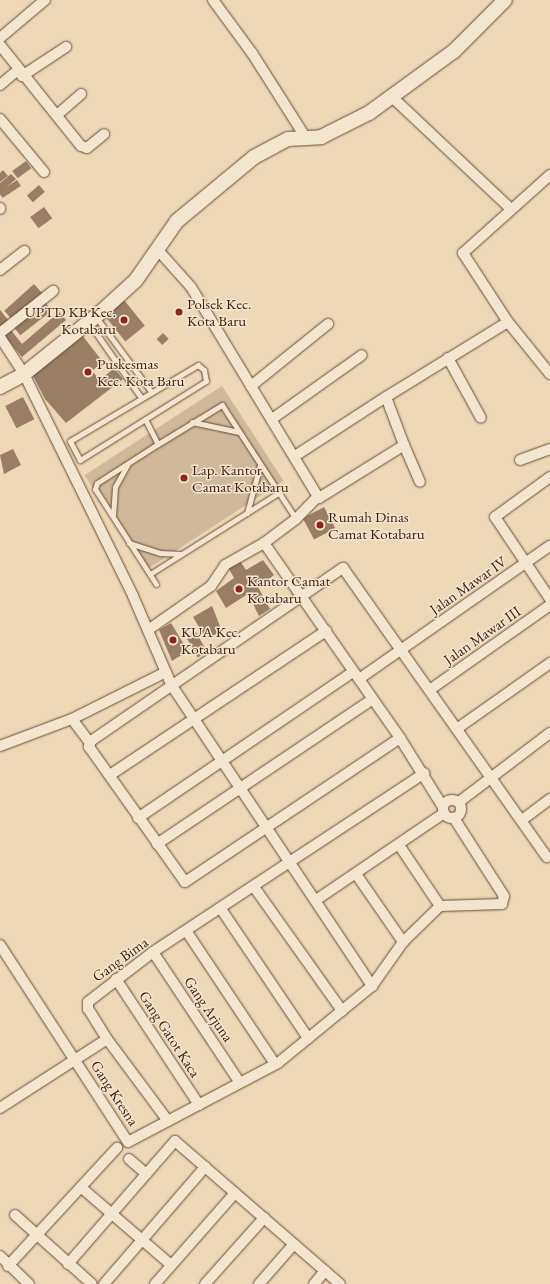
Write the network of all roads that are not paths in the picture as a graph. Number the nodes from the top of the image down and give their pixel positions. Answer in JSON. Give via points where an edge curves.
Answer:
{"nodes":[{"id":1,"x":45,"y":0,"type":"edge"},
{"id":2,"x":213,"y":0,"type":"edge"},
{"id":3,"x":505,"y":0,"type":"edge"},
{"id":4,"x":0,"y":38,"type":"edge"},
{"id":5,"x":0,"y":46,"type":"edge"},
{"id":6,"x":66,"y":47,"type":"dead end"},
{"id":7,"x":20,"y":73,"type":"junction"},
{"id":8,"x":0,"y":85,"type":"edge"},
{"id":9,"x":81,"y":94,"type":"dead end"},
{"id":10,"x":391,"y":96,"type":"junction"},
{"id":11,"x":57,"y":115,"type":"junction"},
{"id":12,"x":0,"y":119,"type":"edge"},
{"id":13,"x":104,"y":134,"type":"dead end"},
{"id":14,"x":306,"y":138,"type":"junction"},
{"id":15,"x":44,"y":172,"type":"dead end"},
{"id":16,"x":550,"y":175,"type":"edge"},
{"id":17,"x":511,"y":209,"type":"junction"},
{"id":18,"x":158,"y":249,"type":"junction"},
{"id":19,"x":24,"y":251,"type":"dead end"},
{"id":20,"x":0,"y":270,"type":"edge"},
{"id":21,"x":53,"y":291,"type":"dead end"},
{"id":22,"x":92,"y":319,"type":"junction"},
{"id":23,"x":508,"y":322,"type":"junction"},
{"id":24,"x":328,"y":324,"type":"dead end"},
{"id":25,"x":0,"y":333,"type":"edge"},
{"id":26,"x":0,"y":337,"type":"edge"},
{"id":27,"x":362,"y":355,"type":"dead end"},
{"id":28,"x":448,"y":358,"type":"junction"},
{"id":29,"x":24,"y":374,"type":"junction"},
{"id":30,"x":550,"y":374,"type":"edge"},
{"id":31,"x":251,"y":386,"type":"junction"},
{"id":32,"x":0,"y":387,"type":"edge"},
{"id":33,"x":150,"y":390,"type":"junction"},
{"id":34,"x":140,"y":396,"type":"junction"},
{"id":35,"x":386,"y":397,"type":"junction"},
{"id":36,"x":482,"y":418,"type":"dead end"},
{"id":37,"x":145,"y":419,"type":"junction"},
{"id":38,"x":272,"y":419,"type":"junction"},
{"id":39,"x":192,"y":422,"type":"junction"},
{"id":40,"x":240,"y":432,"type":"junction"},
{"id":41,"x":158,"y":444,"type":"junction"},
{"id":42,"x":404,"y":445,"type":"junction"},
{"id":43,"x":550,"y":449,"type":"edge"},
{"id":44,"x":295,"y":456,"type":"junction"},
{"id":45,"x":520,"y":460,"type":"dead end"},
{"id":46,"x":128,"y":463,"type":"junction"},
{"id":47,"x":260,"y":465,"type":"junction"},
{"id":48,"x":550,"y":477,"type":"edge"},
{"id":49,"x":420,"y":482,"type":"dead end"},
{"id":50,"x":278,"y":493,"type":"junction"},
{"id":51,"x":317,"y":497,"type":"junction"},
{"id":52,"x":247,"y":513,"type":"junction"},
{"id":53,"x":112,"y":517,"type":"junction"},
{"id":54,"x":296,"y":519,"type":"junction"},
{"id":55,"x":130,"y":543,"type":"junction"},
{"id":56,"x":264,"y":543,"type":"junction"},
{"id":57,"x":550,"y":546,"type":"edge"},
{"id":58,"x":181,"y":554,"type":"junction"},
{"id":59,"x":526,"y":563,"type":"junction"},
{"id":60,"x":150,"y":574,"type":"junction"},
{"id":61,"x":156,"y":584,"type":"dead end"},
{"id":62,"x":302,"y":597,"type":"junction"},
{"id":63,"x":550,"y":599,"type":"edge"},
{"id":64,"x":550,"y":605,"type":"edge"},
{"id":65,"x":148,"y":630,"type":"junction"},
{"id":66,"x":326,"y":631,"type":"junction"},
{"id":67,"x":403,"y":648,"type":"junction"},
{"id":68,"x":550,"y":663,"type":"edge"},
{"id":69,"x":166,"y":672,"type":"junction"},
{"id":70,"x":356,"y":675,"type":"junction"},
{"id":71,"x":172,"y":686,"type":"junction"},
{"id":72,"x":431,"y":689,"type":"junction"},
{"id":73,"x":373,"y":699,"type":"junction"},
{"id":74,"x":72,"y":719,"type":"junction"},
{"id":75,"x":194,"y":719,"type":"junction"},
{"id":76,"x":458,"y":728,"type":"junction"},
{"id":77,"x":550,"y":733,"type":"edge"},
{"id":78,"x":400,"y":738,"type":"junction"},
{"id":79,"x":90,"y":744,"type":"junction"},
{"id":80,"x":0,"y":746,"type":"edge"},
{"id":81,"x":219,"y":759,"type":"junction"},
{"id":82,"x":424,"y":773,"type":"junction"},
{"id":83,"x":110,"y":775,"type":"junction"},
{"id":84,"x":492,"y":778,"type":"junction"},
{"id":85,"x":240,"y":788,"type":"junction"},
{"id":86,"x":550,"y":799,"type":"edge"},
{"id":87,"x":459,"y":802,"type":"junction"},
{"id":88,"x":444,"y":810,"type":"junction"},
{"id":89,"x":138,"y":818,"type":"junction"},
{"id":90,"x":454,"y":818,"type":"junction"},
{"id":91,"x":522,"y":820,"type":"junction"},
{"id":92,"x":268,"y":829,"type":"junction"},
{"id":93,"x":157,"y":844,"type":"junction"},
{"id":94,"x":399,"y":845,"type":"junction"},
{"id":95,"x":547,"y":857,"type":"dead end"},
{"id":96,"x":292,"y":864,"type":"junction"},
{"id":97,"x":356,"y":874,"type":"junction"},
{"id":98,"x":254,"y":888,"type":"junction"},
{"id":99,"x":316,"y":900,"type":"junction"},
{"id":100,"x":440,"y":906,"type":"junction"},
{"id":101,"x":221,"y":910,"type":"junction"},
{"id":102,"x":187,"y":932,"type":"junction"},
{"id":103,"x":403,"y":942,"type":"junction"},
{"id":104,"x":0,"y":945,"type":"edge"},
{"id":105,"x":153,"y":952,"type":"junction"},
{"id":106,"x":116,"y":979,"type":"junction"},
{"id":107,"x":372,"y":986,"type":"junction"},
{"id":108,"x":342,"y":1011,"type":"junction"},
{"id":109,"x":308,"y":1038,"type":"junction"},
{"id":110,"x":108,"y":1039,"type":"junction"},
{"id":111,"x":76,"y":1061,"type":"junction"},
{"id":112,"x":275,"y":1064,"type":"junction"},
{"id":113,"x":240,"y":1083,"type":"junction"},
{"id":114,"x":199,"y":1105,"type":"junction"},
{"id":115,"x":0,"y":1108,"type":"edge"},
{"id":116,"x":168,"y":1121,"type":"junction"},
{"id":117,"x":117,"y":1148,"type":"dead end"},
{"id":118,"x":129,"y":1159,"type":"dead end"},
{"id":119,"x":205,"y":1167,"type":"junction"},
{"id":120,"x":146,"y":1174,"type":"junction"},
{"id":121,"x":82,"y":1189,"type":"junction"},
{"id":122,"x":235,"y":1193,"type":"junction"},
{"id":123,"x":111,"y":1214,"type":"junction"},
{"id":124,"x":15,"y":1215,"type":"dead end"},
{"id":125,"x":264,"y":1218,"type":"junction"},
{"id":126,"x":36,"y":1236,"type":"junction"},
{"id":127,"x":142,"y":1240,"type":"junction"},
{"id":128,"x":294,"y":1244,"type":"junction"},
{"id":129,"x":0,"y":1256,"type":"edge"},
{"id":130,"x":68,"y":1264,"type":"junction"},
{"id":131,"x":8,"y":1266,"type":"junction"},
{"id":132,"x":171,"y":1266,"type":"junction"},
{"id":133,"x":325,"y":1272,"type":"junction"},
{"id":134,"x":29,"y":1284,"type":"edge"},
{"id":135,"x":92,"y":1284,"type":"edge"},
{"id":136,"x":104,"y":1284,"type":"edge"},
{"id":137,"x":155,"y":1284,"type":"edge"},
{"id":138,"x":205,"y":1284,"type":"edge"},
{"id":139,"x":259,"y":1284,"type":"edge"},
{"id":140,"x":314,"y":1284,"type":"edge"},
{"id":141,"x":340,"y":1284,"type":"edge"}],
"edges":[{"from":1,"to":4,"type":"street"},
{"from":2,"to":14,"type":"street","via":[[252,53]]},
{"from":3,"to":10,"type":"street","via":[[469,38]]},
{"from":5,"to":7,"type":"street"},
{"from":6,"to":7,"type":"street"},
{"from":7,"to":8,"type":"street"},
{"from":7,"to":11,"type":"street"},
{"from":9,"to":11,"type":"street"},
{"from":10,"to":14,"type":"street","via":[[341,128],[321,137]]},
{"from":10,"to":17,"type":"street"},
{"from":11,"to":13,"type":"street","via":[[84,148]]},
{"from":12,"to":15,"type":"street"},
{"from":14,"to":18,"type":"street","via":[[272,145],[254,157],[192,207]]},
{"from":16,"to":17,"type":"street"},
{"from":17,"to":23,"type":"street","via":[[463,253]]},
{"from":18,"to":22,"type":"street","via":[[136,280]]},
{"from":18,"to":31,"type":"street","via":[[191,286]]},
{"from":19,"to":20,"type":"street"},
{"from":21,"to":25,"type":"street"},
{"from":22,"to":29,"type":"street"},
{"from":22,"to":33,"type":"lane"},
{"from":22,"to":34,"type":"lane"},
{"from":23,"to":28,"type":"street"},
{"from":23,"to":30,"type":"street"},
{"from":24,"to":31,"type":"street"},
{"from":26,"to":29,"type":"street"},
{"from":27,"to":38,"type":"street"},
{"from":28,"to":35,"type":"street"},
{"from":28,"to":36,"type":"street"},
{"from":29,"to":32,"type":"street"},
{"from":29,"to":65,"type":"street"},
{"from":31,"to":38,"type":"street"},
{"from":33,"to":34,"type":"lane"},
{"from":33,"to":37,"type":"lane","via":[[196,365],[208,378]]},
{"from":34,"to":37,"type":"lane","via":[[69,443],[81,460]]},
{"from":35,"to":42,"type":"street"},
{"from":35,"to":44,"type":"street"},
{"from":37,"to":41,"type":"lane"},
{"from":38,"to":44,"type":"street"},
{"from":39,"to":40,"type":"lane"},
{"from":39,"to":40,"type":"lane","via":[[222,405]]},
{"from":39,"to":41,"type":"lane"},
{"from":40,"to":47,"type":"lane"},
{"from":41,"to":46,"type":"lane"},
{"from":42,"to":49,"type":"street"},
{"from":42,"to":51,"type":"street","via":[[320,498]]},
{"from":43,"to":45,"type":"street"},
{"from":44,"to":51,"type":"street"},
{"from":46,"to":53,"type":"lane","via":[[115,487]]},
{"from":46,"to":53,"type":"lane","via":[[95,484]]},
{"from":47,"to":50,"type":"lane"},
{"from":47,"to":52,"type":"lane"},
{"from":48,"to":59,"type":"street","via":[[495,517]]},
{"from":50,"to":52,"type":"lane"},
{"from":50,"to":54,"type":"lane"},
{"from":51,"to":54,"type":"street"},
{"from":52,"to":58,"type":"lane"},
{"from":53,"to":55,"type":"lane"},
{"from":54,"to":56,"type":"street"},
{"from":55,"to":58,"type":"lane","via":[[160,553]]},
{"from":55,"to":60,"type":"lane"},
{"from":56,"to":62,"type":"street"},
{"from":56,"to":65,"type":"street","via":[[225,565],[211,586]]},
{"from":57,"to":59,"type":"street","name":"Jalan Mawar IV"},
{"from":58,"to":60,"type":"lane"},
{"from":59,"to":63,"type":"street"},
{"from":59,"to":67,"type":"street","name":"Jalan Mawar IV"},
{"from":60,"to":61,"type":"lane"},
{"from":62,"to":66,"type":"street"},
{"from":62,"to":67,"type":"street","via":[[347,569]]},
{"from":62,"to":71,"type":"street"},
{"from":64,"to":72,"type":"street","name":"Jalan Mawar III"},
{"from":65,"to":69,"type":"street"},
{"from":66,"to":70,"type":"street"},
{"from":66,"to":75,"type":"street"},
{"from":67,"to":70,"type":"street","name":"Jalan Mawar IV"},
{"from":67,"to":72,"type":"street"},
{"from":68,"to":76,"type":"street"},
{"from":69,"to":71,"type":"street"},
{"from":69,"to":74,"type":"street"},
{"from":70,"to":73,"type":"street"},
{"from":70,"to":81,"type":"street","name":"Jalan Mawar IV"},
{"from":71,"to":75,"type":"street"},
{"from":71,"to":79,"type":"street"},
{"from":72,"to":76,"type":"street"},
{"from":73,"to":78,"type":"street"},
{"from":73,"to":85,"type":"street"},
{"from":74,"to":79,"type":"street"},
{"from":74,"to":80,"type":"street"},
{"from":75,"to":81,"type":"street"},
{"from":75,"to":83,"type":"street"},
{"from":76,"to":84,"type":"street"},
{"from":77,"to":84,"type":"street"},
{"from":78,"to":82,"type":"street"},
{"from":78,"to":92,"type":"street"},
{"from":79,"to":83,"type":"street"},
{"from":81,"to":85,"type":"street"},
{"from":81,"to":89,"type":"street","name":"Jalan Mawar IV"},
{"from":82,"to":88,"type":"street"},
{"from":82,"to":96,"type":"street","name":"Gang Bima"},
{"from":83,"to":89,"type":"street"},
{"from":84,"to":87,"type":"street"},
{"from":84,"to":91,"type":"street"},
{"from":85,"to":92,"type":"street"},
{"from":85,"to":93,"type":"street"},
{"from":86,"to":91,"type":"street"},
{"from":87,"to":88,"type":"street","via":[[453,800]]},
{"from":87,"to":90,"type":"street","via":[[460,814]]},
{"from":88,"to":90,"type":"street"},
{"from":88,"to":94,"type":"street"},
{"from":89,"to":93,"type":"street"},
{"from":90,"to":100,"type":"street","via":[[504,896],[504,901],[500,905]]},
{"from":91,"to":95,"type":"street"},
{"from":92,"to":93,"type":"street","via":[[185,882]]},
{"from":92,"to":96,"type":"street"},
{"from":94,"to":97,"type":"street"},
{"from":94,"to":100,"type":"street"},
{"from":96,"to":98,"type":"street","name":"Gang Bima"},
{"from":96,"to":99,"type":"street"},
{"from":97,"to":99,"type":"street"},
{"from":97,"to":103,"type":"street"},
{"from":98,"to":101,"type":"street","name":"Gang Bima"},
{"from":98,"to":108,"type":"street"},
{"from":99,"to":107,"type":"street"},
{"from":100,"to":103,"type":"street"},
{"from":101,"to":102,"type":"street","name":"Gang Bima"},
{"from":101,"to":109,"type":"street"},
{"from":102,"to":105,"type":"street","name":"Gang Bima"},
{"from":102,"to":112,"type":"street"},
{"from":103,"to":107,"type":"street"},
{"from":104,"to":111,"type":"street","name":"Gang Kresna"},
{"from":105,"to":106,"type":"street","name":"Gang Bima"},
{"from":105,"to":113,"type":"street","name":"Gang Arjuna"},
{"from":106,"to":110,"type":"street","name":"Gang Bima","via":[[87,1005]]},
{"from":106,"to":114,"type":"street","name":"Gang Gatot Kaca"},
{"from":107,"to":108,"type":"street"},
{"from":108,"to":109,"type":"street"},
{"from":109,"to":112,"type":"street"},
{"from":110,"to":111,"type":"street"},
{"from":110,"to":116,"type":"street","name":"Gang Bima"},
{"from":111,"to":115,"type":"street"},
{"from":111,"to":116,"type":"street","name":"Gang Kresna","via":[[128,1142]]},
{"from":112,"to":113,"type":"street"},
{"from":113,"to":114,"type":"street"},
{"from":114,"to":116,"type":"street"},
{"from":117,"to":121,"type":"street"},
{"from":118,"to":120,"type":"street"},
{"from":119,"to":120,"type":"street","via":[[175,1141]]},
{"from":119,"to":122,"type":"street"},
{"from":119,"to":127,"type":"street"},
{"from":120,"to":123,"type":"street"},
{"from":121,"to":123,"type":"street"},
{"from":121,"to":126,"type":"street"},
{"from":122,"to":125,"type":"street"},
{"from":122,"to":132,"type":"street"},
{"from":123,"to":127,"type":"street"},
{"from":123,"to":130,"type":"street"},
{"from":124,"to":126,"type":"street"},
{"from":125,"to":128,"type":"street"},
{"from":125,"to":138,"type":"street"},
{"from":126,"to":130,"type":"street"},
{"from":126,"to":131,"type":"street"},
{"from":127,"to":132,"type":"street"},
{"from":127,"to":136,"type":"street"},
{"from":128,"to":133,"type":"street"},
{"from":128,"to":139,"type":"street"},
{"from":129,"to":131,"type":"street"},
{"from":130,"to":135,"type":"street"},
{"from":131,"to":134,"type":"street"},
{"from":132,"to":137,"type":"street"},
{"from":133,"to":140,"type":"street"},
{"from":133,"to":141,"type":"street"}]}
